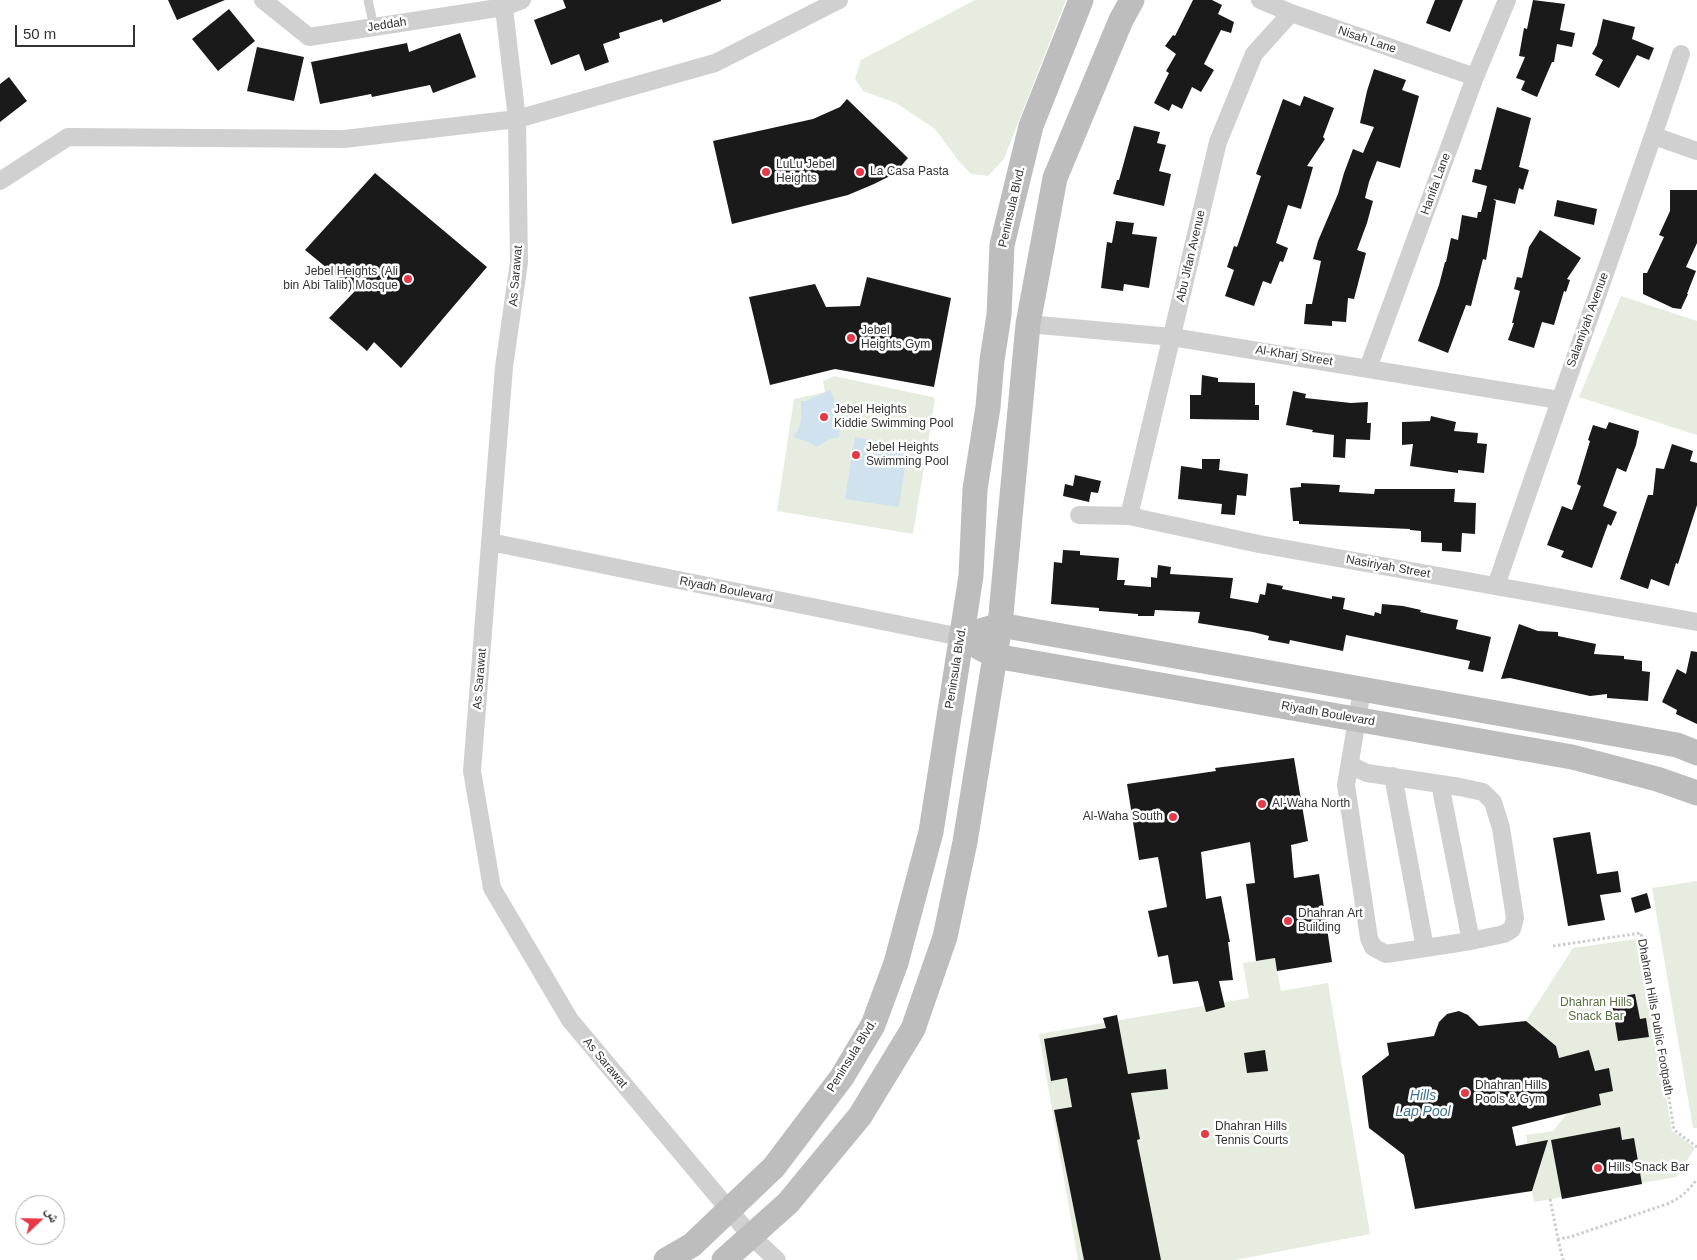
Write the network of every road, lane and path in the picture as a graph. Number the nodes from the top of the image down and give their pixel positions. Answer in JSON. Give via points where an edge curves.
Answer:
{"nodes":[{"id":1,"x":263,"y":0,"type":"edge"},
{"id":2,"x":368,"y":0,"type":"edge"},
{"id":3,"x":522,"y":0,"type":"edge"},
{"id":4,"x":838,"y":0,"type":"edge"},
{"id":5,"x":1081,"y":0,"type":"edge"},
{"id":6,"x":1132,"y":0,"type":"edge"},
{"id":7,"x":1260,"y":0,"type":"edge"},
{"id":8,"x":1507,"y":0,"type":"edge"},
{"id":9,"x":504,"y":3,"type":"edge"},
{"id":10,"x":1291,"y":13,"type":"junction"},
{"id":11,"x":374,"y":27,"type":"junction"},
{"id":12,"x":1681,"y":54,"type":"dead end"},
{"id":13,"x":1475,"y":77,"type":"junction"},
{"id":14,"x":517,"y":119,"type":"junction"},
{"id":15,"x":1654,"y":136,"type":"junction"},
{"id":16,"x":1697,"y":151,"type":"edge"},
{"id":17,"x":0,"y":182,"type":"edge"},
{"id":18,"x":1028,"y":324,"type":"junction"},
{"id":19,"x":1172,"y":336,"type":"junction"},
{"id":20,"x":1368,"y":368,"type":"junction"},
{"id":21,"x":1559,"y":400,"type":"junction"},
{"id":22,"x":1079,"y":515,"type":"dead end"},
{"id":23,"x":1128,"y":516,"type":"junction"},
{"id":24,"x":490,"y":542,"type":"junction"},
{"id":25,"x":1496,"y":586,"type":"junction"},
{"id":26,"x":1695,"y":617,"type":"edge"},
{"id":27,"x":1000,"y":625,"type":"junction"},
{"id":28,"x":961,"y":637,"type":"junction"},
{"id":29,"x":995,"y":656,"type":"junction"},
{"id":30,"x":1362,"y":690,"type":"junction"},
{"id":31,"x":1357,"y":719,"type":"junction"},
{"id":32,"x":1697,"y":753,"type":"edge"},
{"id":33,"x":1350,"y":762,"type":"junction"},
{"id":34,"x":1392,"y":776,"type":"junction"},
{"id":35,"x":1440,"y":784,"type":"junction"},
{"id":36,"x":1697,"y":793,"type":"edge"},
{"id":37,"x":1471,"y":942,"type":"junction"},
{"id":38,"x":1553,"y":946,"type":"dead end"},
{"id":39,"x":1425,"y":948,"type":"junction"},
{"id":40,"x":1697,"y":1147,"type":"edge"},
{"id":41,"x":1697,"y":1179,"type":"edge"},
{"id":42,"x":1550,"y":1199,"type":"dead end"},
{"id":43,"x":728,"y":1209,"type":"junction"},
{"id":44,"x":751,"y":1236,"type":"junction"},
{"id":45,"x":1558,"y":1239,"type":"junction"},
{"id":46,"x":666,"y":1260,"type":"edge"},
{"id":47,"x":724,"y":1260,"type":"edge"},
{"id":48,"x":777,"y":1260,"type":"edge"},
{"id":49,"x":1563,"y":1260,"type":"edge"}],
"edges":[{"from":1,"to":11,"type":"street","name":"Jeddah","via":[[309,37]]},
{"from":2,"to":11,"type":"lane"},
{"from":3,"to":9,"type":"street","name":"Jeddah"},
{"from":4,"to":14,"type":"street","via":[[715,63]]},
{"from":5,"to":28,"type":"main road","name":"Peninsula Blvd.","via":[[1032,126],[1002,245],[999,315],[975,489],[970,576]]},
{"from":6,"to":18,"type":"main road","via":[[1055,178]]},
{"from":7,"to":10,"type":"street","name":"Nisah Lane"},
{"from":8,"to":13,"type":"street","name":"Hanifa Lane"},
{"from":9,"to":11,"type":"street","name":"Jeddah"},
{"from":9,"to":14,"type":"street","name":"As Sarawat"},
{"from":10,"to":13,"type":"street","name":"Nisah Lane"},
{"from":10,"to":19,"type":"street","name":"Abu Jifan Avenue","via":[[1254,54],[1218,142]]},
{"from":12,"to":15,"type":"street","name":"Salamiyah Avenue"},
{"from":13,"to":20,"type":"street","name":"Hanifa Lane"},
{"from":14,"to":17,"type":"street","via":[[344,140],[68,137]]},
{"from":14,"to":24,"type":"street","name":"As Sarawat","via":[[519,262],[504,367]]},
{"from":15,"to":16,"type":"street"},
{"from":15,"to":21,"type":"street","name":"Salamiyah Avenue"},
{"from":18,"to":19,"type":"street","name":"Al-Kharj Street"},
{"from":18,"to":27,"type":"main road"},
{"from":19,"to":20,"type":"street","name":"Al-Kharj Street"},
{"from":19,"to":23,"type":"street","name":"Abu Jifan Avenue"},
{"from":20,"to":21,"type":"street","name":"Al-Kharj Street"},
{"from":21,"to":25,"type":"street","name":"Salamiyah Avenue"},
{"from":22,"to":23,"type":"street","name":"Nasiriyah Street"},
{"from":23,"to":25,"type":"street","name":"Nasiriyah Street","via":[[1259,544]]},
{"from":24,"to":28,"type":"street","name":"Riyadh Boulevard"},
{"from":24,"to":43,"type":"street","name":"As Sarawat","via":[[472,771],[492,888],[570,1020]]},
{"from":25,"to":26,"type":"street","name":"Nasiriyah Street"},
{"from":27,"to":28,"type":"main road","name":"Riyadh Boulevard"},
{"from":27,"to":29,"type":"main road"},
{"from":27,"to":30,"type":"main road","name":"Riyadh Boulevard"},
{"from":28,"to":29,"type":"main road","name":"Riyadh Boulevard"},
{"from":28,"to":43,"type":"main road","name":"Peninsula Blvd.","via":[[931,832],[896,963],[873,1026],[842,1077],[774,1167]]},
{"from":29,"to":31,"type":"main road","name":"Riyadh Boulevard"},
{"from":29,"to":44,"type":"main road","via":[[965,842],[945,937],[913,1029],[860,1116],[788,1203]]},
{"from":30,"to":31,"type":"street"},
{"from":30,"to":32,"type":"main road","name":"Riyadh Boulevard","via":[[1676,745]]},
{"from":31,"to":33,"type":"street"},
{"from":31,"to":36,"type":"main road","name":"Riyadh Boulevard","via":[[1572,756]]},
{"from":33,"to":34,"type":"street","via":[[1367,772]]},
{"from":33,"to":39,"type":"street","via":[[1346,786],[1369,938],[1374,947],[1386,954]]},
{"from":34,"to":35,"type":"street"},
{"from":34,"to":39,"type":"street"},
{"from":35,"to":37,"type":"street"},
{"from":35,"to":37,"type":"street","via":[[1483,792],[1493,802],[1501,828],[1515,918],[1512,929],[1504,934]]},
{"from":37,"to":39,"type":"street"},
{"from":38,"to":40,"type":"path","name":"Dhahran Hills Public Footpath","via":[[1641,933],[1674,1130]]},
{"from":41,"to":45,"type":"path","via":[[1680,1198],[1667,1204]]},
{"from":42,"to":45,"type":"path"},
{"from":43,"to":44,"type":"street","name":"As Sarawat"},
{"from":43,"to":46,"type":"main road","name":"Peninsula Blvd.","via":[[692,1245]]},
{"from":44,"to":47,"type":"main road"},
{"from":44,"to":48,"type":"street","name":"As Sarawat"},
{"from":45,"to":49,"type":"path"}]}
